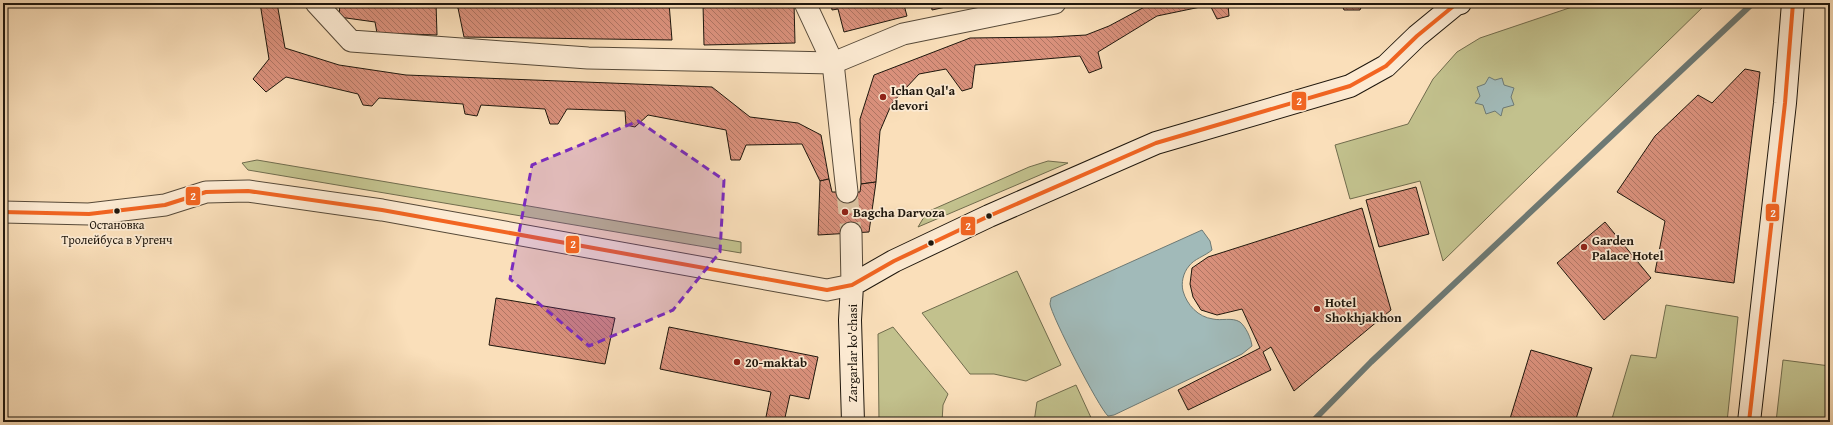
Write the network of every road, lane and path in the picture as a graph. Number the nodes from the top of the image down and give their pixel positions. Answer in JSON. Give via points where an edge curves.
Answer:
{"nodes":[{"id":1,"x":316,"y":3,"type":"edge"},
{"id":2,"x":806,"y":3,"type":"edge"},
{"id":3,"x":1055,"y":3,"type":"edge"},
{"id":4,"x":1457,"y":3,"type":"edge"},
{"id":5,"x":1793,"y":3,"type":"edge"},
{"id":6,"x":833,"y":63,"type":"junction"},
{"id":7,"x":847,"y":192,"type":"tunnel mouth"},
{"id":8,"x":3,"y":212,"type":"edge"},
{"id":9,"x":851,"y":233,"type":"tunnel mouth"},
{"id":10,"x":852,"y":285,"type":"junction"},
{"id":11,"x":853,"y":422,"type":"edge"},
{"id":12,"x":1749,"y":422,"type":"edge"}],
"edges":[{"from":1,"to":6,"type":"street","via":[[351,41],[588,58]]},
{"from":2,"to":6,"type":"street"},
{"from":3,"to":6,"type":"street","via":[[903,34]]},
{"from":4,"to":10,"type":"main road","via":[[1386,66],[1350,86],[1156,143],[989,216],[894,261]]},
{"from":5,"to":12,"type":"main road","via":[[1785,103]]},
{"from":6,"to":7,"type":"street"},
{"from":8,"to":10,"type":"street","via":[[89,214],[165,205],[206,192],[248,190],[382,210],[827,290]]},
{"from":9,"to":10,"type":"street"},
{"from":10,"to":11,"type":"main road","name":"Zargarlar ko'chasi","via":[[850,320]]}]}
